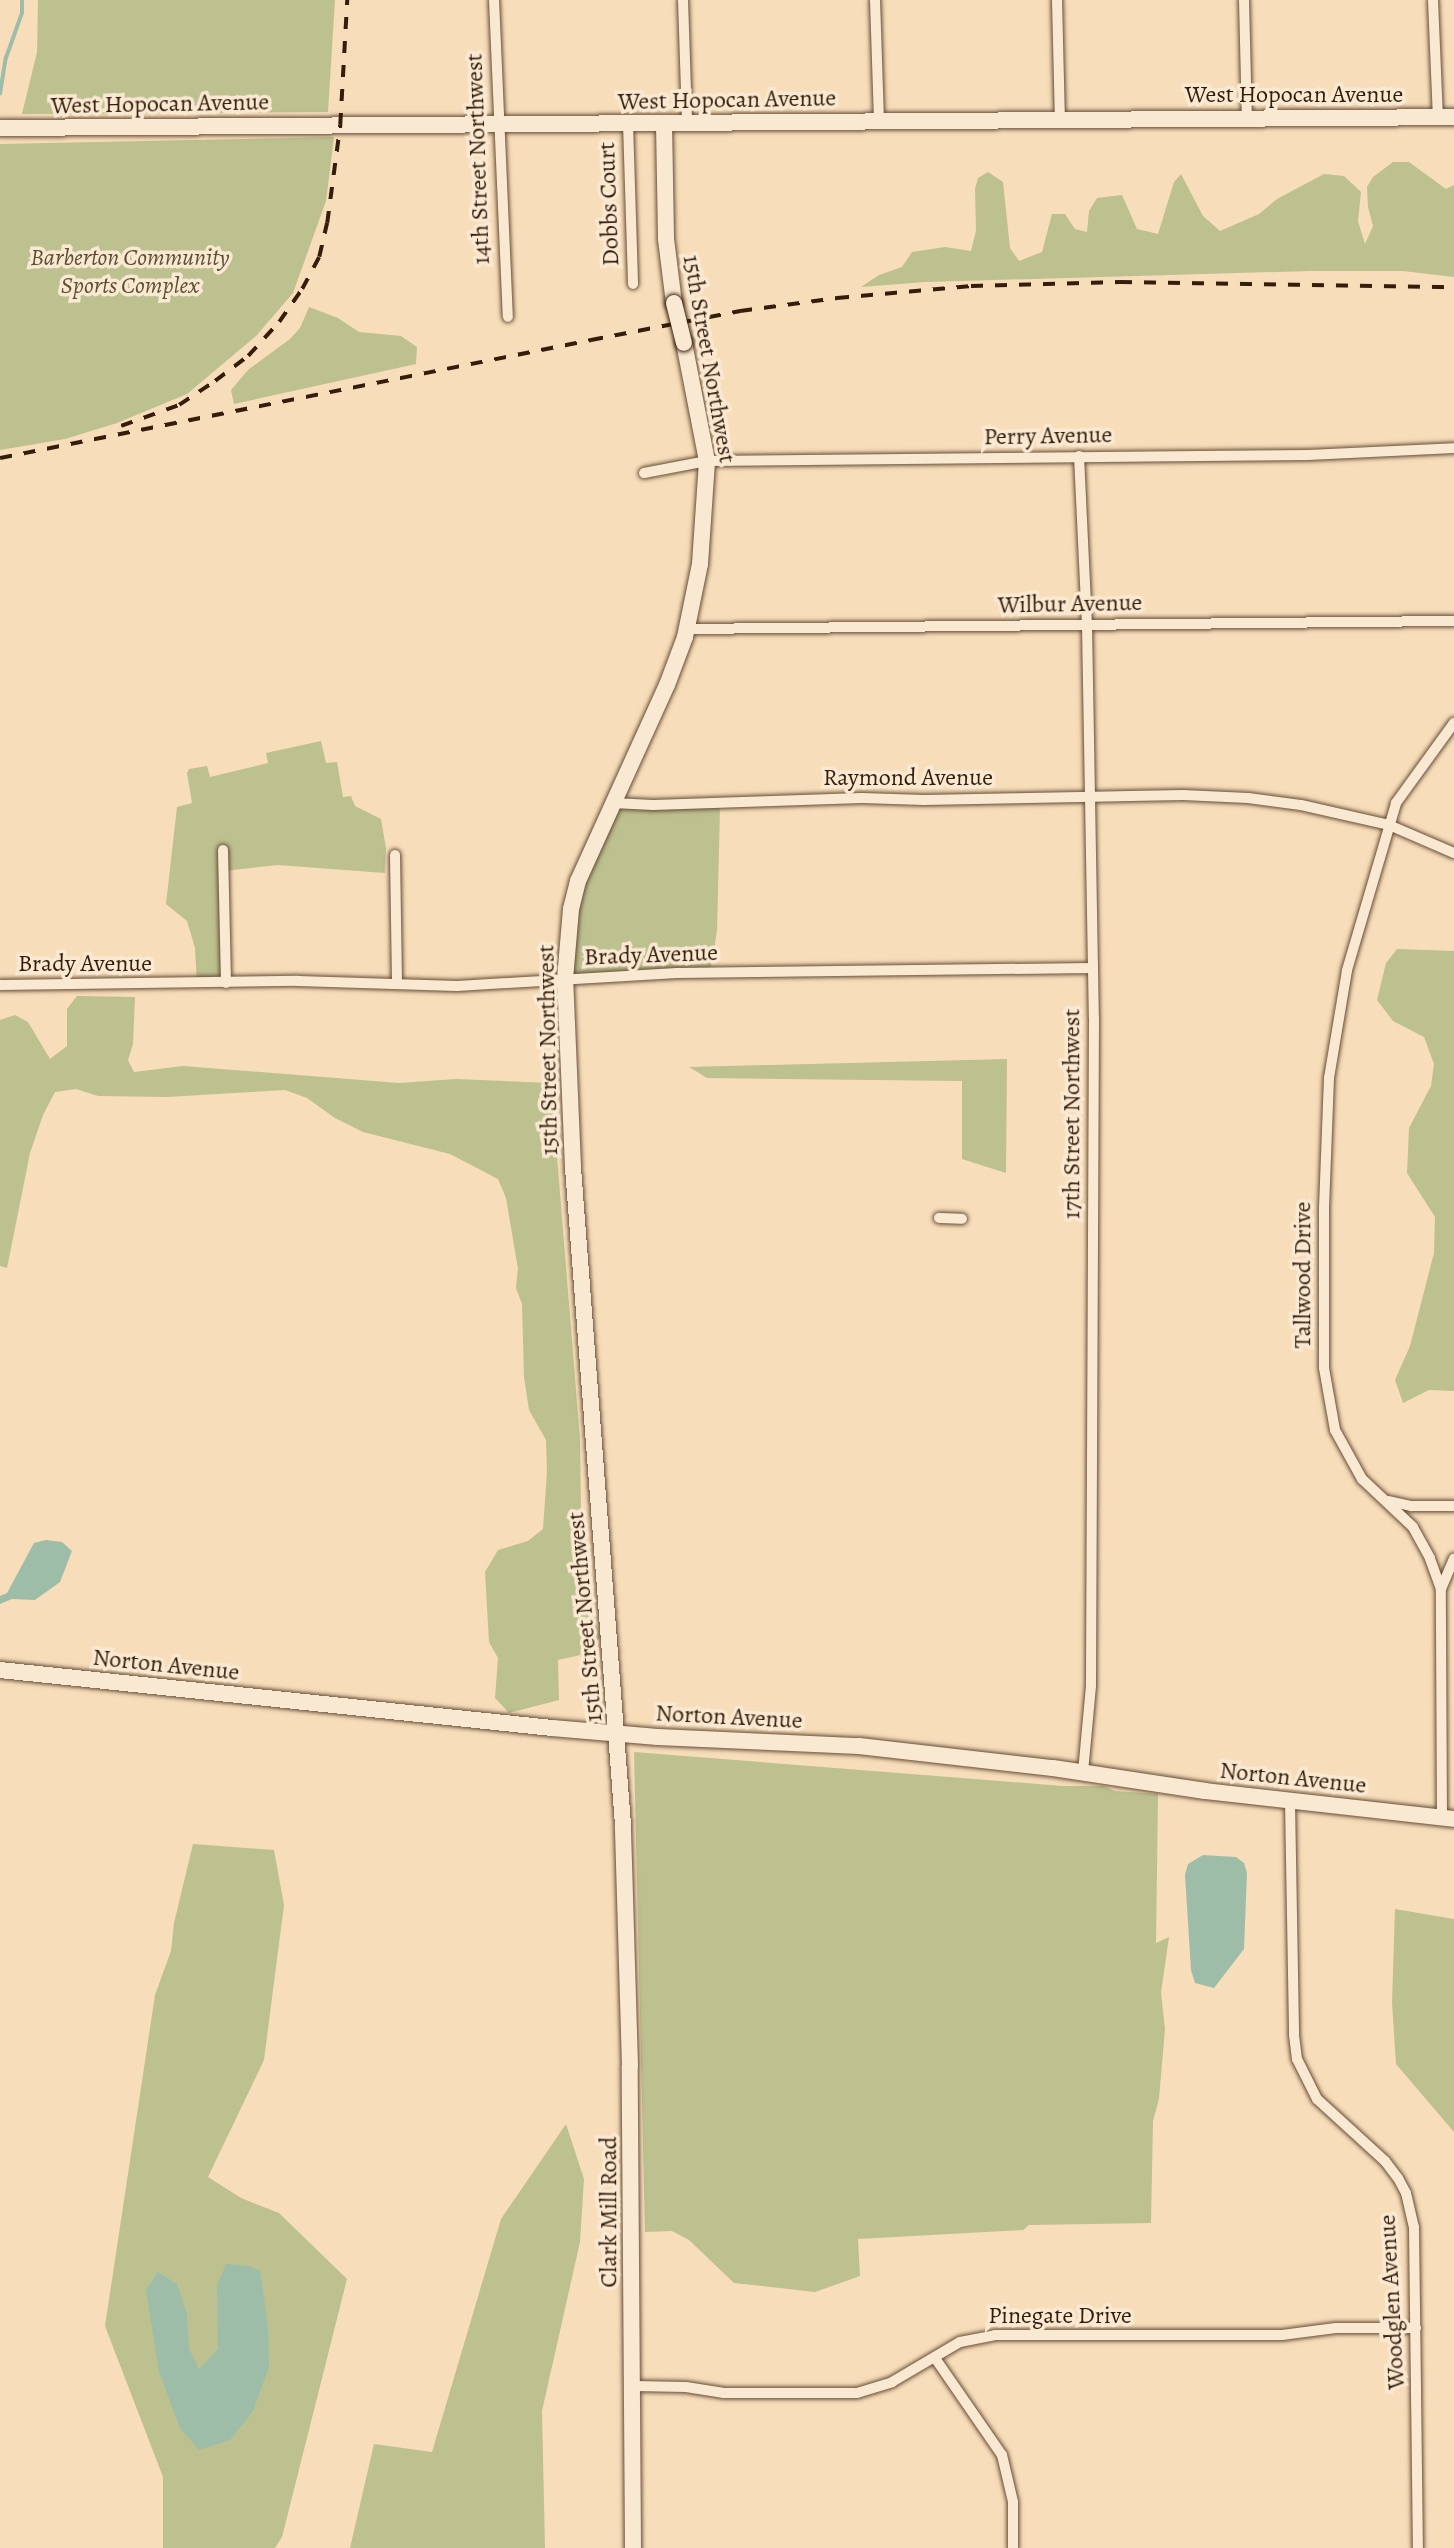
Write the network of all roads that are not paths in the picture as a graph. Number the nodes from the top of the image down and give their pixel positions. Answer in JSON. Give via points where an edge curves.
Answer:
{"nodes":[{"id":1,"x":494,"y":0,"type":"edge"},
{"id":2,"x":683,"y":0,"type":"edge"},
{"id":3,"x":875,"y":0,"type":"edge"},
{"id":4,"x":1057,"y":0,"type":"edge"},
{"id":5,"x":1244,"y":0,"type":"edge"},
{"id":6,"x":1433,"y":0,"type":"edge"},
{"id":7,"x":1446,"y":117,"type":"edge"},
{"id":8,"x":1247,"y":119,"type":"junction"},
{"id":9,"x":1060,"y":120,"type":"junction"},
{"id":10,"x":879,"y":121,"type":"junction"},
{"id":11,"x":687,"y":122,"type":"junction"},
{"id":12,"x":628,"y":123,"type":"junction"},
{"id":13,"x":664,"y":123,"type":"junction"},
{"id":14,"x":497,"y":125,"type":"junction"},
{"id":15,"x":0,"y":128,"type":"edge"},
{"id":16,"x":633,"y":284,"type":"dead end"},
{"id":17,"x":508,"y":317,"type":"dead end"},
{"id":18,"x":1454,"y":448,"type":"edge"},
{"id":19,"x":1079,"y":456,"type":"junction"},
{"id":20,"x":707,"y":461,"type":"junction"},
{"id":21,"x":644,"y":472,"type":"dead end"},
{"id":22,"x":1454,"y":621,"type":"edge"},
{"id":23,"x":1087,"y":625,"type":"junction"},
{"id":24,"x":687,"y":629,"type":"junction"},
{"id":25,"x":1454,"y":723,"type":"edge"},
{"id":26,"x":1090,"y":797,"type":"junction"},
{"id":27,"x":613,"y":803,"type":"junction"},
{"id":28,"x":1389,"y":825,"type":"junction"},
{"id":29,"x":223,"y":850,"type":"dead end"},
{"id":30,"x":1454,"y":853,"type":"edge"},
{"id":31,"x":395,"y":855,"type":"dead end"},
{"id":32,"x":1093,"y":968,"type":"junction"},
{"id":33,"x":565,"y":979,"type":"junction"},
{"id":34,"x":226,"y":984,"type":"junction"},
{"id":35,"x":397,"y":984,"type":"junction"},
{"id":36,"x":0,"y":985,"type":"edge"},
{"id":37,"x":939,"y":1218,"type":"dead end"},
{"id":38,"x":962,"y":1219,"type":"dead end"},
{"id":39,"x":1383,"y":1499,"type":"junction"},
{"id":40,"x":1454,"y":1506,"type":"edge"},
{"id":41,"x":1454,"y":1559,"type":"edge"},
{"id":42,"x":1441,"y":1589,"type":"junction"},
{"id":43,"x":0,"y":1670,"type":"edge"},
{"id":44,"x":618,"y":1733,"type":"junction"},
{"id":45,"x":1083,"y":1773,"type":"junction"},
{"id":46,"x":1290,"y":1801,"type":"junction"},
{"id":47,"x":1448,"y":1819,"type":"edge"},
{"id":48,"x":625,"y":1877,"type":"joint"},
{"id":49,"x":1416,"y":2328,"type":"junction"},
{"id":50,"x":935,"y":2358,"type":"junction"},
{"id":51,"x":634,"y":2386,"type":"junction"},
{"id":52,"x":633,"y":2548,"type":"edge"},
{"id":53,"x":1013,"y":2548,"type":"edge"},
{"id":54,"x":1418,"y":2548,"type":"edge"}],
"edges":[{"from":1,"to":14,"type":"street","name":"14th Street Northwest"},
{"from":2,"to":11,"type":"street"},
{"from":3,"to":10,"type":"street"},
{"from":4,"to":9,"type":"street"},
{"from":5,"to":8,"type":"street"},
{"from":6,"to":7,"type":"street"},
{"from":7,"to":8,"type":"street","name":"West Hopocan Avenue"},
{"from":8,"to":9,"type":"street","name":"West Hopocan Avenue"},
{"from":9,"to":10,"type":"street","name":"West Hopocan Avenue"},
{"from":10,"to":11,"type":"street","name":"West Hopocan Avenue"},
{"from":11,"to":13,"type":"street","name":"West Hopocan Avenue"},
{"from":12,"to":13,"type":"street","name":"West Hopocan Avenue"},
{"from":12,"to":14,"type":"street","name":"West Hopocan Avenue"},
{"from":12,"to":16,"type":"street","name":"Dobbs Court"},
{"from":13,"to":20,"type":"street","name":"15th Street Northwest","bridge":true,"via":[[666,239],[674,303]]},
{"from":14,"to":15,"type":"street","name":"West Hopocan Avenue"},
{"from":14,"to":17,"type":"street","name":"14th Street Northwest"},
{"from":18,"to":19,"type":"street","name":"Perry Avenue","via":[[1308,455]]},
{"from":19,"to":20,"type":"street","name":"Perry Avenue"},
{"from":19,"to":23,"type":"street","name":"17th Street Northwest"},
{"from":20,"to":21,"type":"street","name":"Perry Avenue"},
{"from":20,"to":24,"type":"street","name":"15th Street Northwest","via":[[700,564]]},
{"from":22,"to":23,"type":"street","name":"Wilbur Avenue"},
{"from":23,"to":24,"type":"street","name":"Wilbur Avenue"},
{"from":23,"to":26,"type":"street","name":"17th Street Northwest"},
{"from":24,"to":27,"type":"street","name":"15th Street Northwest","via":[[667,685]]},
{"from":25,"to":28,"type":"street","name":"Tallwood Drive","via":[[1415,773],[1396,803]]},
{"from":26,"to":27,"type":"street","name":"Raymond Avenue"},
{"from":26,"to":28,"type":"street","name":"Raymond Avenue","via":[[1203,796],[1301,804]]},
{"from":26,"to":32,"type":"street","name":"17th Street Northwest"},
{"from":27,"to":33,"type":"street","name":"15th Street Northwest","via":[[578,881]]},
{"from":28,"to":30,"type":"street","name":"Raymond Avenue"},
{"from":28,"to":39,"type":"street","name":"Tallwood Drive","via":[[1337,1014],[1328,1078],[1324,1208],[1324,1368],[1329,1410],[1347,1456]]},
{"from":29,"to":34,"type":"street"},
{"from":31,"to":35,"type":"street"},
{"from":32,"to":33,"type":"street","name":"Brady Avenue","via":[[677,973]]},
{"from":32,"to":45,"type":"street","name":"17th Street Northwest","via":[[1091,1686]]},
{"from":33,"to":35,"type":"street","name":"Brady Avenue","via":[[532,984]]},
{"from":33,"to":44,"type":"street","name":"15th Street Northwest","via":[[573,1167]]},
{"from":34,"to":35,"type":"street","name":"Brady Avenue"},
{"from":34,"to":36,"type":"street","name":"Brady Avenue"},
{"from":37,"to":38,"type":"street"},
{"from":39,"to":40,"type":"street","via":[[1411,1506]]},
{"from":39,"to":42,"type":"street","name":"Tallwood Drive","via":[[1413,1527]]},
{"from":41,"to":42,"type":"street"},
{"from":42,"to":47,"type":"street","name":"Tallwood Drive"},
{"from":43,"to":44,"type":"street","name":"Norton Avenue"},
{"from":44,"to":45,"type":"street","name":"Norton Avenue","via":[[859,1746]]},
{"from":44,"to":48,"type":"street","name":"15th Street Northwest"},
{"from":45,"to":46,"type":"street","name":"Norton Avenue"},
{"from":46,"to":47,"type":"street","name":"Norton Avenue"},
{"from":46,"to":49,"type":"street","name":"Woodglen Avenue","via":[[1297,2059],[1317,2099],[1385,2161],[1406,2193],[1415,2227]]},
{"from":48,"to":51,"type":"street","name":"Clark Mill Road"},
{"from":49,"to":50,"type":"street","name":"Pinegate Drive","via":[[1336,2328],[1282,2334],[995,2335],[960,2342]]},
{"from":49,"to":54,"type":"street","name":"Woodglen Avenue"},
{"from":50,"to":51,"type":"street","name":"Pinegate Drive","via":[[892,2382],[857,2393],[723,2393]]},
{"from":50,"to":53,"type":"street","via":[[1002,2455],[1013,2502]]},
{"from":51,"to":52,"type":"street","name":"Clark Mill Road"}]}
